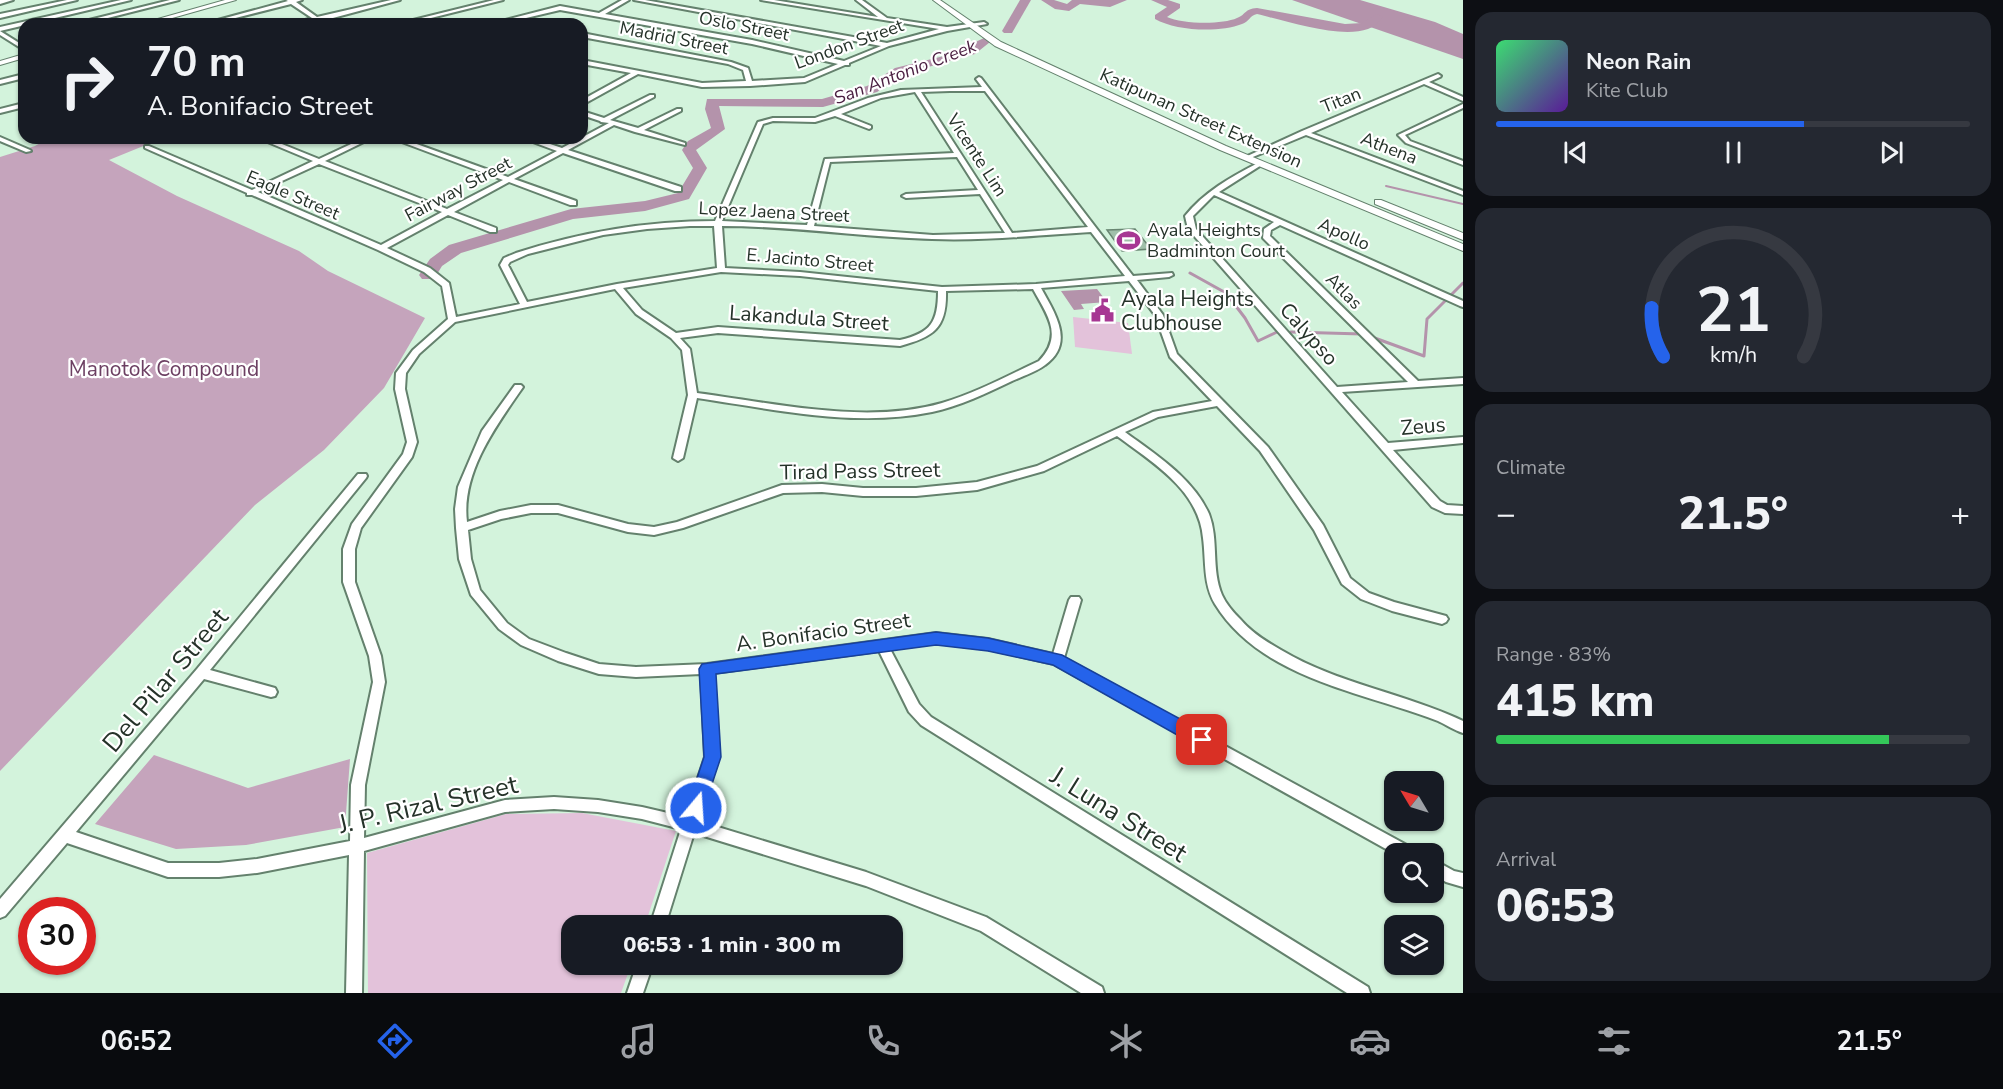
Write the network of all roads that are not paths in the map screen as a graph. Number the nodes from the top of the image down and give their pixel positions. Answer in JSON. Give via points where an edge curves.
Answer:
{"nodes":[{"id":1,"x":10,"y":0,"type":"edge"},
{"id":2,"x":74,"y":0,"type":"edge"},
{"id":3,"x":128,"y":0,"type":"edge"},
{"id":4,"x":177,"y":0,"type":"edge"},
{"id":5,"x":233,"y":0,"type":"edge"},
{"id":6,"x":299,"y":0,"type":"edge"},
{"id":7,"x":398,"y":0,"type":"edge"},
{"id":8,"x":500,"y":0,"type":"edge"},
{"id":9,"x":626,"y":0,"type":"edge"},
{"id":10,"x":637,"y":0,"type":"edge"},
{"id":11,"x":764,"y":0,"type":"edge"},
{"id":12,"x":859,"y":0,"type":"edge"},
{"id":13,"x":936,"y":0,"type":"edge"},
{"id":14,"x":944,"y":0,"type":"edge"},
{"id":15,"x":290,"y":1,"type":"edge"},
{"id":16,"x":0,"y":2,"type":"edge"},
{"id":17,"x":73,"y":13,"type":"junction"},
{"id":18,"x":600,"y":15,"type":"junction"},
{"id":19,"x":0,"y":16,"type":"edge"},
{"id":20,"x":55,"y":18,"type":"edge"},
{"id":21,"x":84,"y":18,"type":"edge"},
{"id":22,"x":107,"y":18,"type":"edge"},
{"id":23,"x":166,"y":18,"type":"edge"},
{"id":24,"x":228,"y":18,"type":"edge"},
{"id":25,"x":315,"y":18,"type":"edge"},
{"id":26,"x":320,"y":18,"type":"edge"},
{"id":27,"x":425,"y":18,"type":"edge"},
{"id":28,"x":518,"y":18,"type":"edge"},
{"id":29,"x":888,"y":21,"type":"junction"},
{"id":30,"x":985,"y":25,"type":"junction"},
{"id":31,"x":18,"y":27,"type":"edge"},
{"id":32,"x":974,"y":27,"type":"junction"},
{"id":33,"x":930,"y":29,"type":"junction"},
{"id":34,"x":0,"y":31,"type":"edge"},
{"id":35,"x":991,"y":34,"type":"junction"},
{"id":36,"x":588,"y":36,"type":"edge"},
{"id":37,"x":18,"y":44,"type":"edge"},
{"id":38,"x":887,"y":45,"type":"junction"},
{"id":39,"x":18,"y":58,"type":"edge"},
{"id":40,"x":0,"y":63,"type":"edge"},
{"id":41,"x":588,"y":63,"type":"edge"},
{"id":42,"x":847,"y":64,"type":"junction"},
{"id":43,"x":636,"y":72,"type":"junction"},
{"id":44,"x":1438,"y":76,"type":"dead end"},
{"id":45,"x":18,"y":78,"type":"edge"},
{"id":46,"x":979,"y":79,"type":"dead end"},
{"id":47,"x":0,"y":82,"type":"edge"},
{"id":48,"x":1425,"y":82,"type":"junction"},
{"id":49,"x":750,"y":84,"type":"junction"},
{"id":50,"x":986,"y":89,"type":"junction"},
{"id":51,"x":918,"y":92,"type":"junction"},
{"id":52,"x":652,"y":96,"type":"dead end"},
{"id":53,"x":1463,"y":99,"type":"edge"},
{"id":54,"x":588,"y":100,"type":"edge"},
{"id":55,"x":1463,"y":106,"type":"edge"},
{"id":56,"x":18,"y":107,"type":"edge"},
{"id":57,"x":679,"y":110,"type":"dead end"},
{"id":58,"x":1,"y":112,"type":"edge"},
{"id":59,"x":836,"y":114,"type":"junction"},
{"id":60,"x":588,"y":115,"type":"edge"},
{"id":61,"x":603,"y":121,"type":"junction"},
{"id":62,"x":612,"y":124,"type":"junction"},
{"id":63,"x":869,"y":128,"type":"dead end"},
{"id":64,"x":638,"y":131,"type":"junction"},
{"id":65,"x":1304,"y":132,"type":"junction"},
{"id":66,"x":588,"y":136,"type":"edge"},
{"id":67,"x":0,"y":140,"type":"edge"},
{"id":68,"x":276,"y":144,"type":"edge"},
{"id":69,"x":356,"y":144,"type":"edge"},
{"id":70,"x":411,"y":144,"type":"edge"},
{"id":71,"x":543,"y":144,"type":"edge"},
{"id":72,"x":573,"y":144,"type":"edge"},
{"id":73,"x":683,"y":144,"type":"dead end"},
{"id":74,"x":147,"y":147,"type":"dead end"},
{"id":75,"x":561,"y":150,"type":"junction"},
{"id":76,"x":28,"y":151,"type":"dead end"},
{"id":77,"x":959,"y":155,"type":"junction"},
{"id":78,"x":1259,"y":159,"type":"junction"},
{"id":79,"x":319,"y":162,"type":"junction"},
{"id":80,"x":1463,"y":163,"type":"edge"},
{"id":81,"x":507,"y":179,"type":"junction"},
{"id":82,"x":678,"y":189,"type":"dead end"},
{"id":83,"x":982,"y":192,"type":"junction"},
{"id":84,"x":1214,"y":192,"type":"junction"},
{"id":85,"x":250,"y":193,"type":"junction"},
{"id":86,"x":1463,"y":193,"type":"edge"},
{"id":87,"x":906,"y":196,"type":"dead end"},
{"id":88,"x":573,"y":203,"type":"dead end"},
{"id":89,"x":445,"y":213,"type":"junction"},
{"id":90,"x":718,"y":222,"type":"junction"},
{"id":91,"x":1279,"y":222,"type":"junction"},
{"id":92,"x":810,"y":227,"type":"junction"},
{"id":93,"x":1095,"y":229,"type":"junction"},
{"id":94,"x":493,"y":230,"type":"dead end"},
{"id":95,"x":1010,"y":235,"type":"junction"},
{"id":96,"x":1463,"y":237,"type":"edge"},
{"id":97,"x":381,"y":248,"type":"junction"},
{"id":98,"x":1463,"y":248,"type":"edge"},
{"id":99,"x":721,"y":270,"type":"junction"},
{"id":100,"x":1169,"y":274,"type":"dead end"},
{"id":101,"x":1131,"y":277,"type":"junction"},
{"id":102,"x":616,"y":286,"type":"junction"},
{"id":103,"x":1036,"y":286,"type":"junction"},
{"id":104,"x":942,"y":290,"type":"junction"},
{"id":105,"x":1463,"y":304,"type":"edge"},
{"id":106,"x":525,"y":306,"type":"junction"},
{"id":107,"x":452,"y":320,"type":"junction"},
{"id":108,"x":674,"y":336,"type":"junction"},
{"id":109,"x":1463,"y":381,"type":"edge"},
{"id":110,"x":1415,"y":384,"type":"junction"},
{"id":111,"x":518,"y":387,"type":"dead end"},
{"id":112,"x":1335,"y":390,"type":"junction"},
{"id":113,"x":693,"y":395,"type":"junction"},
{"id":114,"x":1220,"y":403,"type":"junction"},
{"id":115,"x":1118,"y":432,"type":"junction"},
{"id":116,"x":1463,"y":440,"type":"edge"},
{"id":117,"x":1385,"y":447,"type":"junction"},
{"id":118,"x":678,"y":458,"type":"dead end"},
{"id":119,"x":362,"y":476,"type":"dead end"},
{"id":120,"x":1463,"y":510,"type":"edge"},
{"id":121,"x":461,"y":528,"type":"junction"},
{"id":122,"x":1076,"y":600,"type":"dead end"},
{"id":123,"x":1442,"y":619,"type":"dead end"},
{"id":124,"x":882,"y":645,"type":"junction"},
{"id":125,"x":1057,"y":660,"type":"junction"},
{"id":126,"x":708,"y":669,"type":"junction"},
{"id":127,"x":201,"y":673,"type":"junction"},
{"id":128,"x":272,"y":692,"type":"dead end"},
{"id":129,"x":1463,"y":726,"type":"edge"},
{"id":130,"x":690,"y":825,"type":"junction"},
{"id":131,"x":64,"y":836,"type":"junction"},
{"id":132,"x":1389,"y":843,"type":"edge"},
{"id":133,"x":355,"y":847,"type":"junction"},
{"id":134,"x":1444,"y":873,"type":"edge"},
{"id":135,"x":1463,"y":880,"type":"edge"},
{"id":136,"x":0,"y":911,"type":"edge"},
{"id":137,"x":661,"y":915,"type":"edge"},
{"id":138,"x":641,"y":975,"type":"edge"},
{"id":139,"x":354,"y":993,"type":"edge"},
{"id":140,"x":635,"y":993,"type":"edge"},
{"id":141,"x":1096,"y":993,"type":"edge"},
{"id":142,"x":1362,"y":993,"type":"edge"}],
"edges":[{"from":1,"to":16,"type":"street"},
{"from":2,"to":19,"type":"street"},
{"from":3,"to":17,"type":"street"},
{"from":4,"to":22,"type":"street"},
{"from":5,"to":23,"type":"street"},
{"from":6,"to":15,"type":"street"},
{"from":7,"to":26,"type":"street"},
{"from":8,"to":27,"type":"street"},
{"from":9,"to":18,"type":"street"},
{"from":10,"to":38,"type":"street"},
{"from":11,"to":29,"type":"street"},
{"from":12,"to":29,"type":"street"},
{"from":13,"to":32,"type":"street","name":"Katipunan Street Extension"},
{"from":14,"to":30,"type":"street","name":"Katipunan Street Extension"},
{"from":15,"to":24,"type":"street"},
{"from":15,"to":25,"type":"street"},
{"from":17,"to":20,"type":"street"},
{"from":17,"to":21,"type":"street"},
{"from":18,"to":28,"type":"street","name":"Oslo Street","via":[[560,8]]},
{"from":18,"to":42,"type":"street","name":"Oslo Street","via":[[752,42]]},
{"from":29,"to":33,"type":"street"},
{"from":30,"to":32,"type":"street","name":"London Street"},
{"from":30,"to":35,"type":"street","name":"Katipunan Street Extension"},
{"from":31,"to":34,"type":"street"},
{"from":32,"to":33,"type":"street","name":"London Street"},
{"from":32,"to":35,"type":"street","name":"Katipunan Street Extension"},
{"from":33,"to":38,"type":"street","name":"London Street"},
{"from":34,"to":37,"type":"street"},
{"from":35,"to":78,"type":"street","name":"Katipunan Street Extension"},
{"from":35,"to":78,"type":"street","name":"Katipunan Street Extension","via":[[998,44],[1246,158]]},
{"from":36,"to":49,"type":"street","name":"Madrid Street","via":[[729,63],[746,69]]},
{"from":38,"to":42,"type":"street","name":"London Street"},
{"from":39,"to":40,"type":"street"},
{"from":41,"to":43,"type":"street","name":"London Street"},
{"from":42,"to":49,"type":"street","name":"London Street","via":[[805,80]]},
{"from":43,"to":49,"type":"street","name":"London Street","via":[[702,85]]},
{"from":43,"to":54,"type":"street"},
{"from":44,"to":48,"type":"street","name":"Titan"},
{"from":45,"to":47,"type":"street"},
{"from":46,"to":50,"type":"street"},
{"from":48,"to":53,"type":"street"},
{"from":48,"to":65,"type":"street","name":"Titan"},
{"from":50,"to":51,"type":"street"},
{"from":50,"to":93,"type":"street"},
{"from":51,"to":59,"type":"street","via":[[890,93]]},
{"from":51,"to":77,"type":"street","name":"Vicente Lim"},
{"from":52,"to":61,"type":"street"},
{"from":55,"to":80,"type":"street","via":[[1401,135],[1407,142]]},
{"from":56,"to":58,"type":"street"},
{"from":57,"to":64,"type":"street"},
{"from":59,"to":63,"type":"street"},
{"from":59,"to":90,"type":"street","via":[[813,120],[760,123]]},
{"from":60,"to":61,"type":"street"},
{"from":61,"to":62,"type":"street"},
{"from":62,"to":64,"type":"street"},
{"from":62,"to":66,"type":"street","name":"Fairway Street"},
{"from":64,"to":73,"type":"street"},
{"from":65,"to":78,"type":"street","name":"Titan"},
{"from":65,"to":86,"type":"street","name":"Athena"},
{"from":67,"to":76,"type":"street"},
{"from":68,"to":79,"type":"street"},
{"from":69,"to":79,"type":"street"},
{"from":70,"to":81,"type":"street"},
{"from":71,"to":75,"type":"street"},
{"from":72,"to":75,"type":"street","name":"Fairway Street"},
{"from":74,"to":85,"type":"street","name":"Eagle Street"},
{"from":75,"to":81,"type":"street","name":"Fairway Street"},
{"from":75,"to":82,"type":"street"},
{"from":77,"to":83,"type":"street","name":"Vicente Lim"},
{"from":77,"to":92,"type":"street","via":[[827,160]]},
{"from":78,"to":84,"type":"street","name":"Calypso"},
{"from":78,"to":96,"type":"street","name":"Katipunan Street Extension"},
{"from":78,"to":98,"type":"street","name":"Katipunan Street Extension"},
{"from":79,"to":85,"type":"street"},
{"from":79,"to":89,"type":"street"},
{"from":81,"to":88,"type":"street"},
{"from":81,"to":89,"type":"street","name":"Fairway Street"},
{"from":83,"to":87,"type":"street"},
{"from":83,"to":95,"type":"street","name":"Vicente Lim"},
{"from":84,"to":91,"type":"street","name":"Apollo"},
{"from":84,"to":112,"type":"street","name":"Calypso","via":[[1189,216],[1192,229]]},
{"from":85,"to":97,"type":"street","name":"Eagle Street"},
{"from":89,"to":94,"type":"street"},
{"from":89,"to":97,"type":"street","name":"Fairway Street"},
{"from":90,"to":92,"type":"street","name":"Lopez Jaena Street"},
{"from":90,"to":99,"type":"street"},
{"from":90,"to":106,"type":"street","name":"Lopez Jaena Street","via":[[587,235],[513,257],[504,265]]},
{"from":91,"to":105,"type":"street","name":"Apollo"},
{"from":91,"to":110,"type":"street","name":"Atlas","via":[[1268,229],[1266,236]]},
{"from":92,"to":95,"type":"street","name":"Lopez Jaena Street","via":[[920,237]]},
{"from":93,"to":95,"type":"street","name":"Lopez Jaena Street"},
{"from":93,"to":101,"type":"street"},
{"from":97,"to":107,"type":"street","name":"Eagle Street","via":[[427,270],[446,285]]},
{"from":99,"to":102,"type":"street","name":"E. Jacinto Street"},
{"from":99,"to":104,"type":"street","name":"E. Jacinto Street","via":[[800,274]]},
{"from":100,"to":101,"type":"street","name":"E. Jacinto Street"},
{"from":101,"to":103,"type":"street","name":"E. Jacinto Street"},
{"from":101,"to":114,"type":"street","via":[[1159,315],[1173,355]]},
{"from":102,"to":106,"type":"street","name":"E. Jacinto Street"},
{"from":102,"to":108,"type":"street","via":[[639,312]]},
{"from":103,"to":104,"type":"street","name":"E. Jacinto Street"},
{"from":103,"to":113,"type":"street","via":[[1057,327],[1056,347],[1051,356],[932,409],[842,413]]},
{"from":104,"to":108,"type":"street","name":"Lakandula Street","via":[[943,312],[938,322],[917,339],[900,343],[718,330]]},
{"from":106,"to":107,"type":"street","name":"E. Jacinto Street"},
{"from":107,"to":133,"type":"street","via":[[416,352],[401,373],[400,389],[412,442],[408,455],[356,527],[349,549],[350,582],[375,656],[379,682],[358,785]]},
{"from":108,"to":113,"type":"street","via":[[686,349]]},
{"from":109,"to":110,"type":"street"},
{"from":110,"to":112,"type":"street"},
{"from":111,"to":121,"type":"street","name":"A. Bonifacio Street","via":[[487,431],[463,488]]},
{"from":112,"to":117,"type":"street","name":"Calypso"},
{"from":113,"to":118,"type":"street"},
{"from":114,"to":115,"type":"street","name":"Tirad Pass Street","via":[[1156,414]]},
{"from":114,"to":123,"type":"street","via":[[1264,449],[1319,528],[1346,581],[1365,596]]},
{"from":115,"to":121,"type":"street","name":"Tirad Pass Street","via":[[1040,469],[977,486],[916,492],[782,489],[654,531],[558,509],[500,515]]},
{"from":115,"to":129,"type":"street","via":[[1190,492],[1208,530],[1211,583],[1220,603],[1237,624],[1297,666]]},
{"from":116,"to":117,"type":"street","name":"Zeus"},
{"from":117,"to":120,"type":"street","name":"Calypso","via":[[1436,504]]},
{"from":119,"to":127,"type":"street","name":"Del Pilar Street"},
{"from":121,"to":126,"type":"street","name":"A. Bonifacio Street","via":[[475,592],[503,626],[525,642],[598,669]]},
{"from":122,"to":125,"type":"street"},
{"from":124,"to":125,"type":"street","name":"A. Bonifacio Street","via":[[936,638],[988,644]]},
{"from":124,"to":126,"type":"street","name":"A. Bonifacio Street"},
{"from":124,"to":142,"type":"street","name":"J. Luna Street","via":[[914,708],[926,721]]},
{"from":125,"to":132,"type":"street","name":"A. Bonifacio Street"},
{"from":126,"to":130,"type":"street","via":[[712,757]]},
{"from":127,"to":128,"type":"street"},
{"from":127,"to":131,"type":"street","name":"Del Pilar Street"},
{"from":130,"to":133,"type":"street","name":"J. P. Rizal Street","via":[[598,806],[505,806]]},
{"from":130,"to":137,"type":"street"},
{"from":130,"to":141,"type":"street","name":"J. P. Rizal Street","via":[[866,879],[986,925]]},
{"from":131,"to":133,"type":"street","name":"J. P. Rizal Street","via":[[168,870],[247,867]]},
{"from":131,"to":136,"type":"street","name":"Del Pilar Street"},
{"from":133,"to":139,"type":"street"},
{"from":134,"to":135,"type":"street"},
{"from":138,"to":140,"type":"street"}]}
